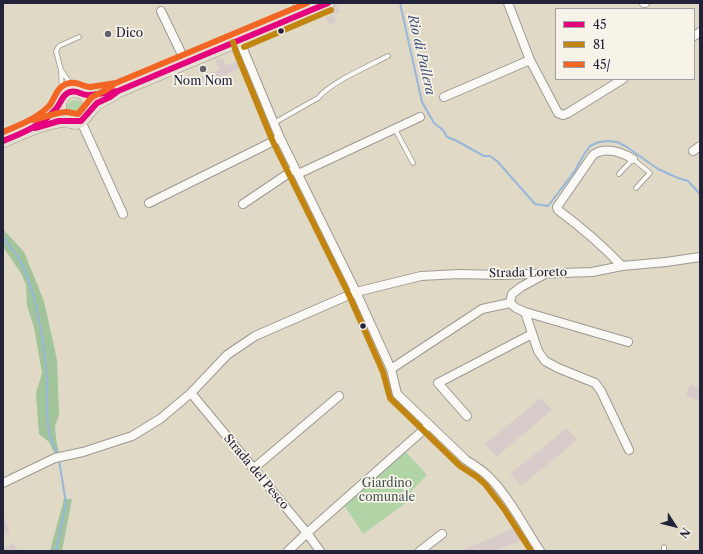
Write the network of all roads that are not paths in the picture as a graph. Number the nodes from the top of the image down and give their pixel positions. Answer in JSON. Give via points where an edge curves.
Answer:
{"nodes":[{"id":1,"x":328,"y":3,"type":"edge"},
{"id":2,"x":508,"y":3,"type":"edge"},
{"id":3,"x":301,"y":8,"type":"edge"},
{"id":4,"x":161,"y":12,"type":"dead end"},
{"id":5,"x":79,"y":37,"type":"dead end"},
{"id":6,"x":241,"y":40,"type":"junction"},
{"id":7,"x":388,"y":56,"type":"dead end"},
{"id":8,"x":530,"y":60,"type":"junction"},
{"id":9,"x":186,"y":63,"type":"junction"},
{"id":10,"x":61,"y":70,"type":"junction"},
{"id":11,"x":621,"y":80,"type":"edge"},
{"id":12,"x":118,"y":92,"type":"junction"},
{"id":13,"x":80,"y":93,"type":"junction"},
{"id":14,"x":444,"y":97,"type":"dead end"},
{"id":15,"x":61,"y":102,"type":"junction"},
{"id":16,"x":90,"y":110,"type":"junction"},
{"id":17,"x":420,"y":117,"type":"dead end"},
{"id":18,"x":67,"y":120,"type":"junction"},
{"id":19,"x":81,"y":121,"type":"junction"},
{"id":20,"x":274,"y":123,"type":"junction"},
{"id":21,"x":36,"y":127,"type":"junction"},
{"id":22,"x":395,"y":128,"type":"junction"},
{"id":23,"x":280,"y":138,"type":"junction"},
{"id":24,"x":3,"y":141,"type":"edge"},
{"id":25,"x":633,"y":159,"type":"junction"},
{"id":26,"x":413,"y":163,"type":"dead end"},
{"id":27,"x":296,"y":171,"type":"junction"},
{"id":28,"x":619,"y":174,"type":"dead end"},
{"id":29,"x":636,"y":188,"type":"dead end"},
{"id":30,"x":149,"y":203,"type":"dead end"},
{"id":31,"x":243,"y":204,"type":"dead end"},
{"id":32,"x":123,"y":214,"type":"dead end"},
{"id":33,"x":700,"y":256,"type":"edge"},
{"id":34,"x":622,"y":266,"type":"junction"},
{"id":35,"x":547,"y":273,"type":"junction"},
{"id":36,"x":356,"y":292,"type":"junction"},
{"id":37,"x":510,"y":303,"type":"junction"},
{"id":38,"x":525,"y":312,"type":"junction"},
{"id":39,"x":532,"y":334,"type":"junction"},
{"id":40,"x":628,"y":342,"type":"dead end"},
{"id":41,"x":391,"y":369,"type":"junction"},
{"id":42,"x":191,"y":393,"type":"junction"},
{"id":43,"x":340,"y":396,"type":"dead end"},
{"id":44,"x":467,"y":416,"type":"dead end"},
{"id":45,"x":429,"y":425,"type":"junction"},
{"id":46,"x":629,"y":450,"type":"dead end"},
{"id":47,"x":253,"y":468,"type":"junction"},
{"id":48,"x":3,"y":483,"type":"edge"},
{"id":49,"x":307,"y":533,"type":"junction"},
{"id":50,"x":442,"y":534,"type":"dead end"},
{"id":51,"x":288,"y":551,"type":"edge"},
{"id":52,"x":320,"y":551,"type":"edge"},
{"id":53,"x":420,"y":551,"type":"edge"},
{"id":54,"x":540,"y":551,"type":"edge"}],
"edges":[{"from":1,"to":3,"type":"main road"},
{"from":2,"to":8,"type":"street"},
{"from":3,"to":6,"type":"main road"},
{"from":4,"to":9,"type":"street"},
{"from":5,"to":10,"type":"lane","via":[[59,46],[56,51]]},
{"from":6,"to":9,"type":"main road"},
{"from":6,"to":20,"type":"street"},
{"from":7,"to":20,"type":"lane","via":[[334,84],[318,98]]},
{"from":8,"to":11,"type":"street","via":[[558,113],[563,115]]},
{"from":8,"to":14,"type":"street"},
{"from":9,"to":12,"type":"main road"},
{"from":10,"to":13,"type":"lane"},
{"from":10,"to":15,"type":"lane"},
{"from":12,"to":13,"type":"main road"},
{"from":12,"to":16,"type":"main road","via":[[97,103]]},
{"from":13,"to":15,"type":"main road","via":[[69,92]]},
{"from":13,"to":16,"type":"main road","via":[[89,100]]},
{"from":15,"to":18,"type":"main road","via":[[60,112]]},
{"from":15,"to":21,"type":"main road"},
{"from":16,"to":19,"type":"main road"},
{"from":17,"to":22,"type":"street"},
{"from":18,"to":19,"type":"main road"},
{"from":18,"to":21,"type":"main road"},
{"from":19,"to":32,"type":"street"},
{"from":20,"to":23,"type":"street"},
{"from":21,"to":24,"type":"main road"},
{"from":22,"to":26,"type":"lane"},
{"from":22,"to":27,"type":"street"},
{"from":23,"to":27,"type":"street"},
{"from":23,"to":30,"type":"street"},
{"from":25,"to":28,"type":"lane"},
{"from":25,"to":29,"type":"lane","via":[[650,173]]},
{"from":25,"to":34,"type":"street","via":[[616,151],[598,151],[557,207],[602,245]]},
{"from":27,"to":31,"type":"street"},
{"from":27,"to":36,"type":"street"},
{"from":33,"to":34,"type":"street","name":"Strada Loreto"},
{"from":34,"to":35,"type":"street","name":"Strada Loreto","via":[[592,272]]},
{"from":35,"to":36,"type":"street","name":"Strada Loreto","via":[[421,276]]},
{"from":35,"to":37,"type":"street","via":[[512,294]]},
{"from":36,"to":41,"type":"street"},
{"from":36,"to":42,"type":"street","name":"Strada Loreto","via":[[255,336],[227,355]]},
{"from":37,"to":38,"type":"street"},
{"from":37,"to":41,"type":"street","via":[[482,309]]},
{"from":38,"to":39,"type":"street"},
{"from":38,"to":40,"type":"street"},
{"from":39,"to":44,"type":"street","via":[[438,383]]},
{"from":39,"to":46,"type":"street","via":[[545,361],[595,383]]},
{"from":41,"to":45,"type":"street","via":[[397,394]]},
{"from":42,"to":47,"type":"street","name":"Strada del Pesco"},
{"from":42,"to":48,"type":"street","name":"Strada Loreto","via":[[160,419],[132,436],[58,457]]},
{"from":43,"to":47,"type":"street"},
{"from":45,"to":49,"type":"street"},
{"from":45,"to":54,"type":"street","via":[[466,460],[491,479]]},
{"from":47,"to":49,"type":"street","name":"Strada del Pesco"},
{"from":49,"to":51,"type":"street"},
{"from":49,"to":52,"type":"street","name":"Strada del Pesco"},
{"from":50,"to":53,"type":"street"}]}
